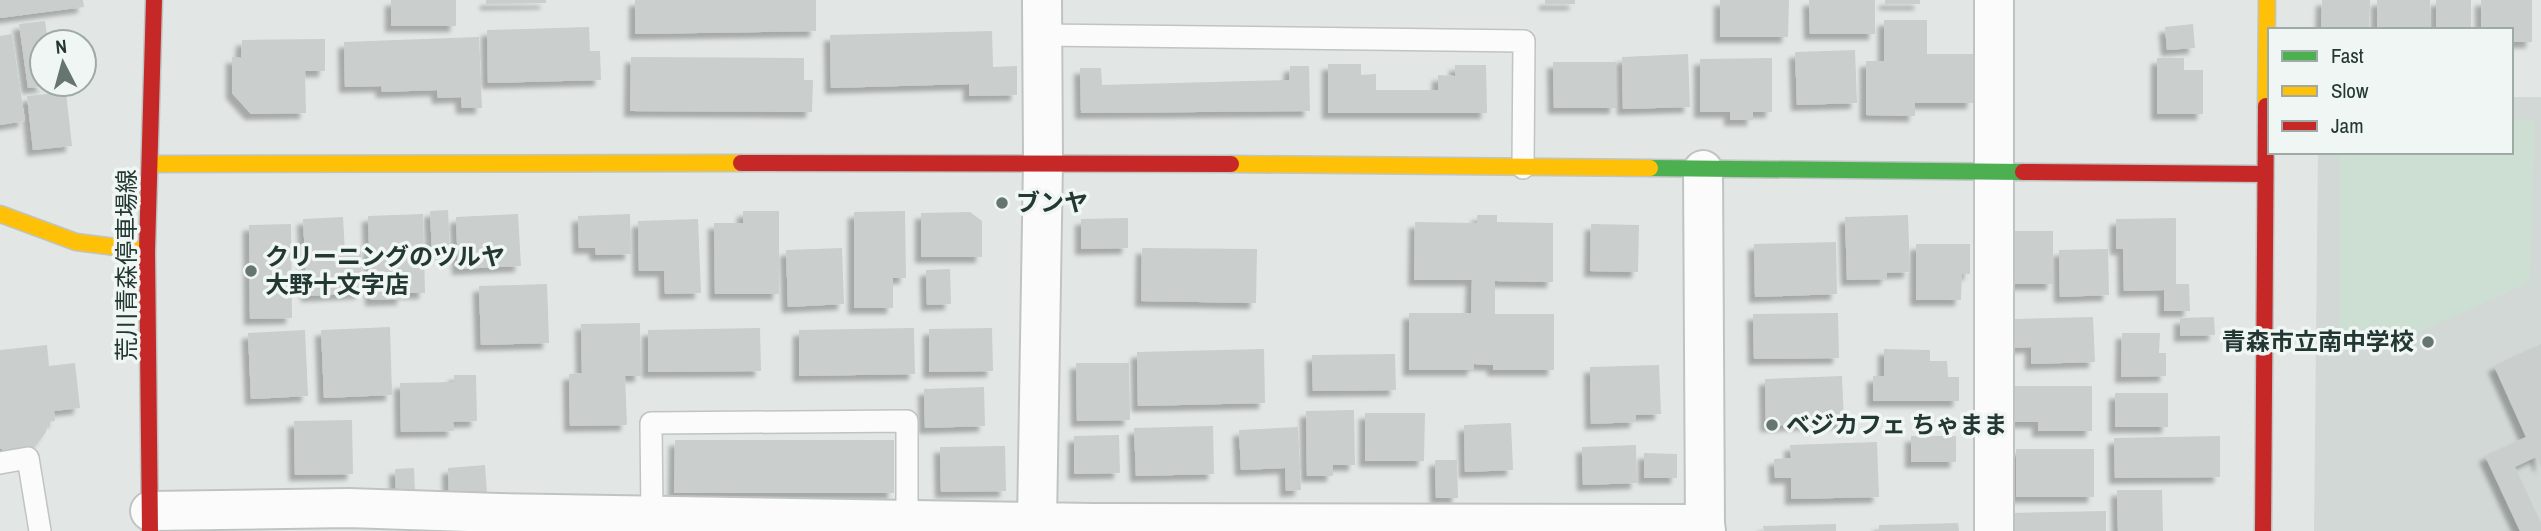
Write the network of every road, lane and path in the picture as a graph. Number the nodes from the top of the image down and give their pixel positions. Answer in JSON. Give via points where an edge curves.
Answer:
{"nodes":[{"id":1,"x":154,"y":0,"type":"edge"},
{"id":2,"x":1994,"y":0,"type":"edge"},
{"id":3,"x":2266,"y":0,"type":"edge"},
{"id":4,"x":1042,"y":18,"type":"edge"},
{"id":5,"x":1043,"y":162,"type":"junction"},
{"id":6,"x":150,"y":164,"type":"junction"},
{"id":7,"x":1523,"y":168,"type":"junction"},
{"id":8,"x":1703,"y":170,"type":"junction"},
{"id":9,"x":1994,"y":170,"type":"junction"},
{"id":10,"x":2265,"y":174,"type":"junction"},
{"id":11,"x":0,"y":214,"type":"edge"},
{"id":12,"x":147,"y":251,"type":"junction"},
{"id":13,"x":0,"y":463,"type":"edge"},
{"id":14,"x":652,"y":516,"type":"junction"},
{"id":15,"x":907,"y":520,"type":"junction"},
{"id":16,"x":499,"y":522,"type":"edge"},
{"id":17,"x":1037,"y":522,"type":"junction"},
{"id":18,"x":145,"y":525,"type":"edge"},
{"id":19,"x":1093,"y":527,"type":"edge"},
{"id":20,"x":1410,"y":527,"type":"edge"},
{"id":21,"x":1706,"y":527,"type":"edge"},
{"id":22,"x":40,"y":531,"type":"edge"},
{"id":23,"x":1994,"y":531,"type":"edge"},
{"id":24,"x":2263,"y":531,"type":"edge"}],
"edges":[{"from":1,"to":6,"type":"street","name":"荒川青森停車場線"},
{"from":2,"to":9,"type":"street"},
{"from":3,"to":10,"type":"street"},
{"from":4,"to":5,"type":"street"},
{"from":4,"to":7,"type":"lane","via":[[1524,41]]},
{"from":5,"to":6,"type":"street"},
{"from":5,"to":7,"type":"street"},
{"from":5,"to":17,"type":"street"},
{"from":6,"to":12,"type":"street","name":"荒川青森停車場線"},
{"from":7,"to":8,"type":"street"},
{"from":8,"to":9,"type":"street"},
{"from":8,"to":21,"type":"street"},
{"from":9,"to":10,"type":"street"},
{"from":9,"to":23,"type":"street"},
{"from":10,"to":24,"type":"street"},
{"from":11,"to":12,"type":"street","via":[[76,242]]},
{"from":12,"to":18,"type":"street","name":"荒川青森停車場線"},
{"from":13,"to":22,"type":"lane","via":[[28,458]]},
{"from":14,"to":15,"type":"street"},
{"from":14,"to":15,"type":"lane","via":[[651,424],[907,421]]},
{"from":14,"to":16,"type":"street"},
{"from":15,"to":17,"type":"street"},
{"from":16,"to":18,"type":"street","via":[[348,508]]},
{"from":17,"to":19,"type":"street"},
{"from":19,"to":20,"type":"street"},
{"from":20,"to":21,"type":"street"}]}
